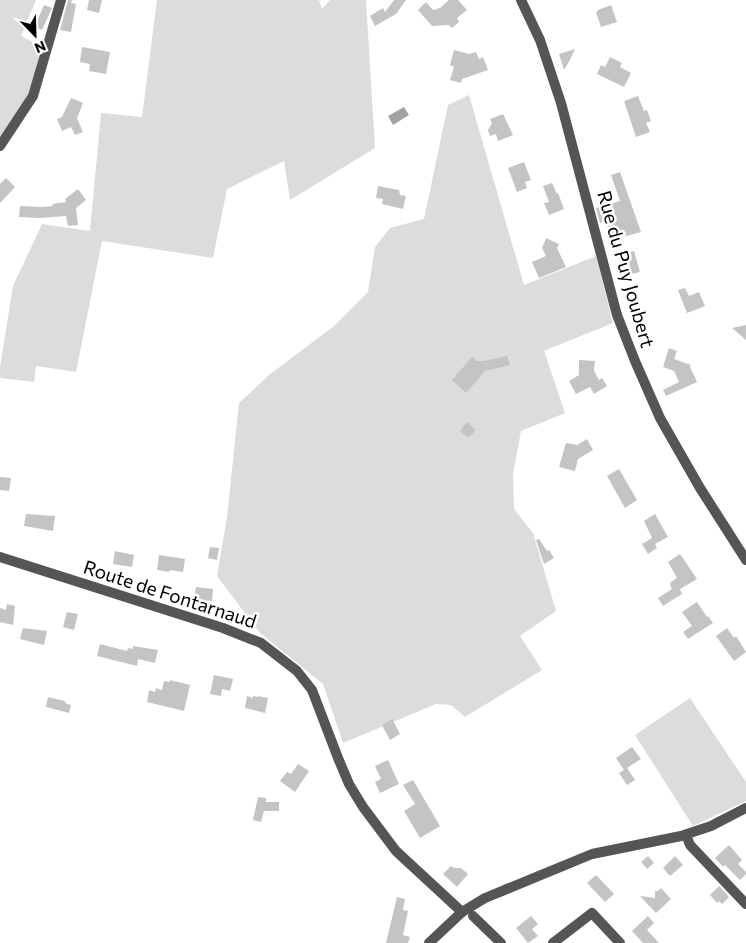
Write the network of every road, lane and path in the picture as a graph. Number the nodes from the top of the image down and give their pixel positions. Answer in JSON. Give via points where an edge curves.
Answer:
{"nodes":[{"id":1,"x":61,"y":0,"type":"edge"},
{"id":2,"x":521,"y":0,"type":"edge"},
{"id":3,"x":0,"y":146,"type":"edge"},
{"id":4,"x":0,"y":557,"type":"edge"},
{"id":5,"x":746,"y":560,"type":"edge"},
{"id":6,"x":746,"y":808,"type":"edge"},
{"id":7,"x":686,"y":835,"type":"junction"},
{"id":8,"x":746,"y":904,"type":"edge"},
{"id":9,"x":462,"y":912,"type":"junction"},
{"id":10,"x":473,"y":916,"type":"dead end"},
{"id":11,"x":429,"y":943,"type":"edge"},
{"id":12,"x":501,"y":943,"type":"edge"},
{"id":13,"x":553,"y":943,"type":"edge"},
{"id":14,"x":620,"y":943,"type":"edge"}],
"edges":[{"from":1,"to":3,"type":"street","via":[[33,96]]},
{"from":2,"to":5,"type":"street","name":"Rue du Puy Joubert","via":[[540,40],[561,103],[617,315],[635,361],[660,418]]},
{"from":4,"to":9,"type":"street","name":"Route de Fontarnaud","via":[[261,643],[297,671],[312,690],[348,784],[362,807],[396,850]]},
{"from":6,"to":7,"type":"street"},
{"from":7,"to":8,"type":"street","via":[[690,845]]},
{"from":7,"to":9,"type":"street","via":[[592,854],[485,898]]},
{"from":9,"to":11,"type":"street"},
{"from":10,"to":12,"type":"street"},
{"from":13,"to":14,"type":"street","via":[[592,913]]}]}
